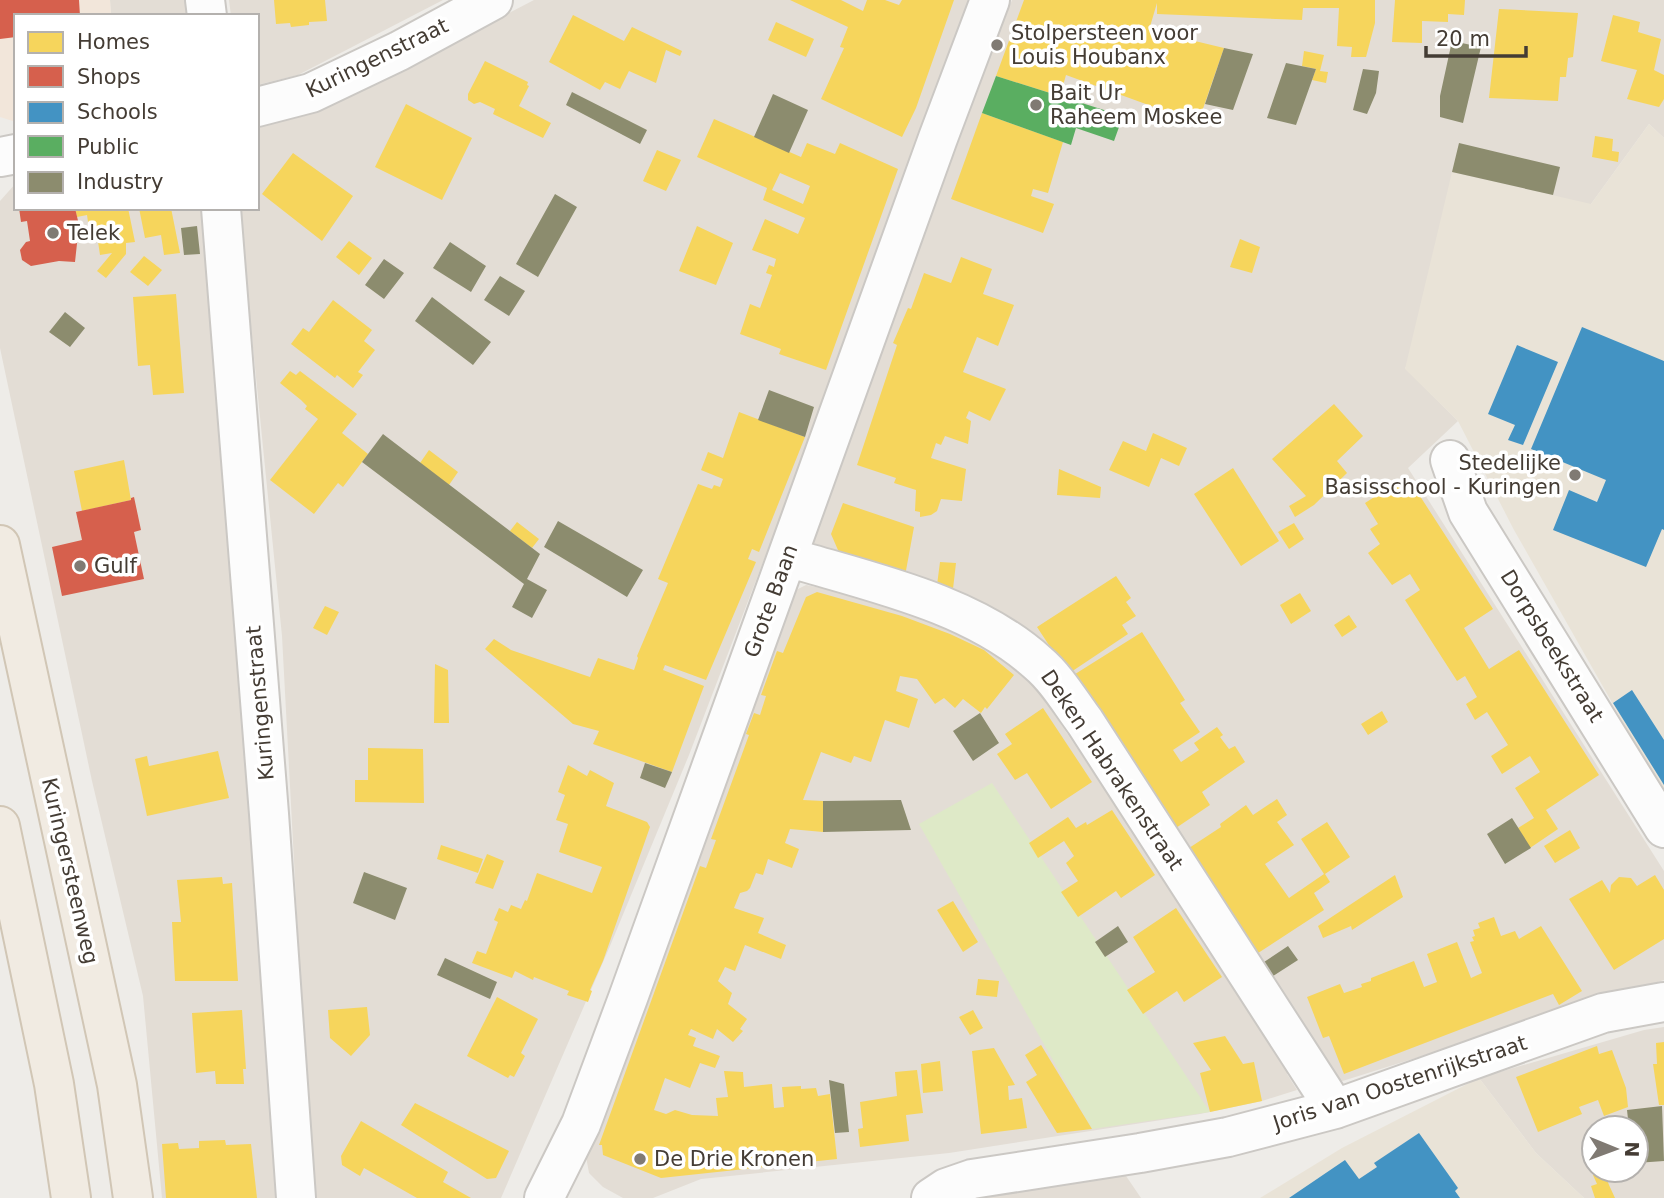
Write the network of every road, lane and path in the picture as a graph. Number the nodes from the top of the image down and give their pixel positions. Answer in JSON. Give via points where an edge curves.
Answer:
{"nodes":[{"id":1,"x":493,"y":0,"type":"edge"},
{"id":2,"x":990,"y":0,"type":"edge"},
{"id":3,"x":259,"y":106,"type":"edge"},
{"id":4,"x":221,"y":210,"type":"edge"},
{"id":5,"x":1450,"y":460,"type":"dead end"},
{"id":6,"x":0,"y":545,"type":"edge"},
{"id":7,"x":787,"y":556,"type":"junction"},
{"id":8,"x":0,"y":826,"type":"edge"},
{"id":9,"x":1664,"y":828,"type":"edge"},
{"id":10,"x":1664,"y":1002,"type":"edge"},
{"id":11,"x":1335,"y":1109,"type":"junction"},
{"id":12,"x":71,"y":1198,"type":"edge"},
{"id":13,"x":133,"y":1198,"type":"edge"},
{"id":14,"x":296,"y":1198,"type":"edge"},
{"id":15,"x":544,"y":1198,"type":"edge"},
{"id":16,"x":931,"y":1198,"type":"edge"}],
"edges":[{"from":1,"to":3,"type":"street","name":"Kuringenstraat","via":[[311,93]]},
{"from":2,"to":7,"type":"street","name":"Grote Baan"},
{"from":4,"to":14,"type":"street","name":"Kuringenstraat"},
{"from":5,"to":9,"type":"street","name":"Dorpsbeekstraat","via":[[1468,512]]},
{"from":6,"to":13,"type":"main road","name":"Kuringersteenweg","via":[[117,1085]]},
{"from":7,"to":11,"type":"street","name":"Deken Habrakenstraat","via":[[906,593],[982,623],[1040,664],[1085,722]]},
{"from":7,"to":15,"type":"street","name":"Grote Baan","via":[[581,1124]]},
{"from":8,"to":12,"type":"main road","via":[[54,1084]]},
{"from":10,"to":11,"type":"street","name":"Joris van Oostenrijkstraat","via":[[1604,1013]]},
{"from":11,"to":16,"type":"street","name":"Joris van Oostenrijkstraat","via":[[1228,1137],[972,1179]]}]}
